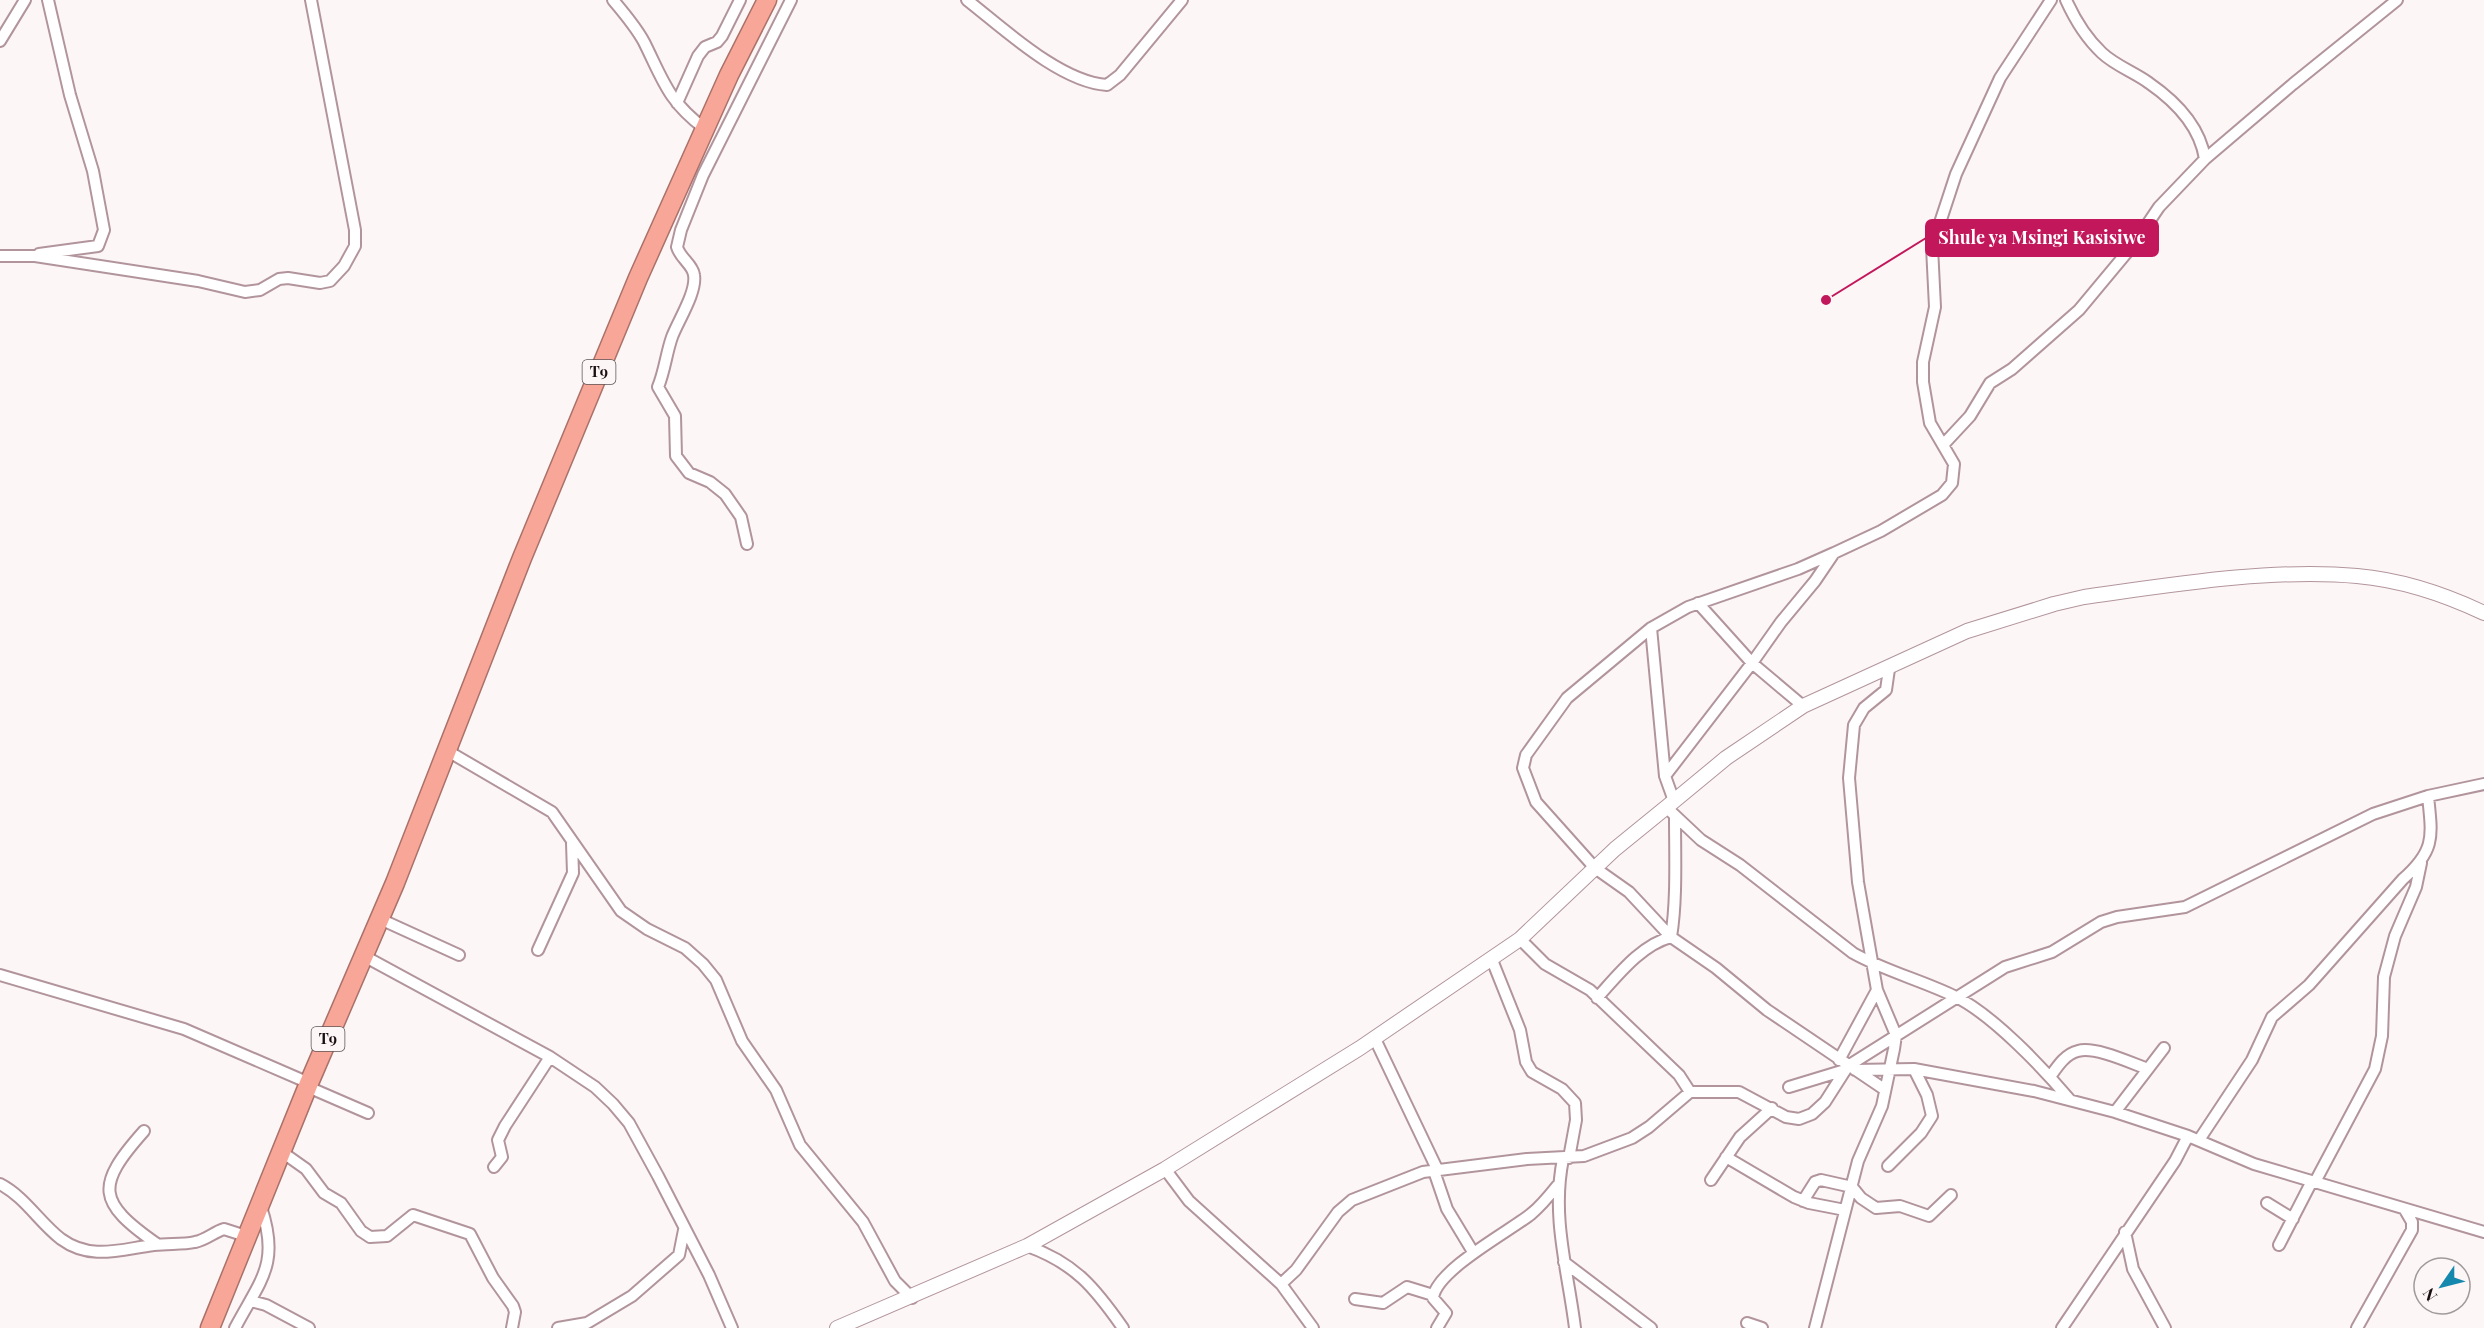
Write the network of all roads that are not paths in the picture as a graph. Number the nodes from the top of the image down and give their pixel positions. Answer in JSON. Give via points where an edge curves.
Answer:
{"nodes":[{"id":1,"x":25,"y":0,"type":"edge"},
{"id":2,"x":48,"y":0,"type":"edge"},
{"id":3,"x":311,"y":0,"type":"edge"},
{"id":4,"x":614,"y":0,"type":"edge"},
{"id":5,"x":740,"y":0,"type":"edge"},
{"id":6,"x":767,"y":0,"type":"edge"},
{"id":7,"x":791,"y":0,"type":"edge"},
{"id":8,"x":966,"y":0,"type":"edge"},
{"id":9,"x":1182,"y":0,"type":"edge"},
{"id":10,"x":2051,"y":0,"type":"edge"},
{"id":11,"x":2066,"y":0,"type":"edge"},
{"id":12,"x":2397,"y":0,"type":"edge"},
{"id":13,"x":0,"y":41,"type":"edge"},
{"id":14,"x":677,"y":103,"type":"junction"},
{"id":15,"x":704,"y":128,"type":"junction"},
{"id":16,"x":2205,"y":159,"type":"junction"},
{"id":17,"x":0,"y":256,"type":"edge"},
{"id":18,"x":35,"y":256,"type":"junction"},
{"id":19,"x":1943,"y":445,"type":"junction"},
{"id":20,"x":747,"y":544,"type":"dead end"},
{"id":21,"x":1834,"y":553,"type":"junction"},
{"id":22,"x":1698,"y":603,"type":"junction"},
{"id":23,"x":2484,"y":613,"type":"edge"},
{"id":24,"x":1651,"y":628,"type":"junction"},
{"id":25,"x":1752,"y":663,"type":"junction"},
{"id":26,"x":1889,"y":669,"type":"junction"},
{"id":27,"x":1803,"y":706,"type":"junction"},
{"id":28,"x":446,"y":750,"type":"junction"},
{"id":29,"x":1665,"y":776,"type":"junction"},
{"id":30,"x":2484,"y":784,"type":"edge"},
{"id":31,"x":2428,"y":796,"type":"junction"},
{"id":32,"x":1672,"y":809,"type":"junction"},
{"id":33,"x":572,"y":839,"type":"junction"},
{"id":34,"x":2421,"y":863,"type":"junction"},
{"id":35,"x":1595,"y":868,"type":"junction"},
{"id":36,"x":380,"y":919,"type":"junction"},
{"id":37,"x":1671,"y":937,"type":"junction"},
{"id":38,"x":1520,"y":939,"type":"junction"},
{"id":39,"x":538,"y":950,"type":"dead end"},
{"id":40,"x":459,"y":955,"type":"dead end"},
{"id":41,"x":364,"y":956,"type":"junction"},
{"id":42,"x":1492,"y":960,"type":"junction"},
{"id":43,"x":1870,"y":963,"type":"junction"},
{"id":44,"x":0,"y":975,"type":"edge"},
{"id":45,"x":1877,"y":990,"type":"junction"},
{"id":46,"x":1957,"y":996,"type":"junction"},
{"id":47,"x":1597,"y":998,"type":"junction"},
{"id":48,"x":1896,"y":1035,"type":"junction"},
{"id":49,"x":1375,"y":1038,"type":"junction"},
{"id":50,"x":2164,"y":1048,"type":"dead end"},
{"id":51,"x":550,"y":1058,"type":"junction"},
{"id":52,"x":1847,"y":1067,"type":"junction"},
{"id":53,"x":1890,"y":1067,"type":"junction"},
{"id":54,"x":1914,"y":1069,"type":"junction"},
{"id":55,"x":2148,"y":1070,"type":"junction"},
{"id":56,"x":2050,"y":1077,"type":"junction"},
{"id":57,"x":309,"y":1085,"type":"junction"},
{"id":58,"x":1789,"y":1087,"type":"dead end"},
{"id":59,"x":1884,"y":1089,"type":"junction"},
{"id":60,"x":1690,"y":1092,"type":"junction"},
{"id":61,"x":2071,"y":1101,"type":"junction"},
{"id":62,"x":1772,"y":1108,"type":"junction"},
{"id":63,"x":2115,"y":1112,"type":"junction"},
{"id":64,"x":368,"y":1113,"type":"dead end"},
{"id":65,"x":144,"y":1131,"type":"dead end"},
{"id":66,"x":2193,"y":1138,"type":"junction"},
{"id":67,"x":282,"y":1152,"type":"junction"},
{"id":68,"x":1726,"y":1157,"type":"junction"},
{"id":69,"x":1566,"y":1158,"type":"junction"},
{"id":70,"x":1888,"y":1166,"type":"dead end"},
{"id":71,"x":494,"y":1167,"type":"dead end"},
{"id":72,"x":1165,"y":1169,"type":"junction"},
{"id":73,"x":1436,"y":1171,"type":"junction"},
{"id":74,"x":1711,"y":1180,"type":"dead end"},
{"id":75,"x":2314,"y":1182,"type":"junction"},
{"id":76,"x":0,"y":1184,"type":"edge"},
{"id":77,"x":1557,"y":1186,"type":"junction"},
{"id":78,"x":1852,"y":1186,"type":"junction"},
{"id":79,"x":1952,"y":1195,"type":"dead end"},
{"id":80,"x":1803,"y":1201,"type":"junction"},
{"id":81,"x":2267,"y":1203,"type":"dead end"},
{"id":82,"x":261,"y":1207,"type":"junction"},
{"id":83,"x":1845,"y":1210,"type":"junction"},
{"id":84,"x":2405,"y":1210,"type":"junction"},
{"id":85,"x":2293,"y":1220,"type":"junction"},
{"id":86,"x":684,"y":1230,"type":"junction"},
{"id":87,"x":2125,"y":1232,"type":"junction"},
{"id":88,"x":2484,"y":1232,"type":"edge"},
{"id":89,"x":249,"y":1237,"type":"junction"},
{"id":90,"x":157,"y":1244,"type":"junction"},
{"id":91,"x":2278,"y":1245,"type":"dead end"},
{"id":92,"x":1027,"y":1246,"type":"junction"},
{"id":93,"x":1473,"y":1252,"type":"junction"},
{"id":94,"x":1564,"y":1262,"type":"junction"},
{"id":95,"x":1281,"y":1284,"type":"junction"},
{"id":96,"x":1432,"y":1295,"type":"junction"},
{"id":97,"x":912,"y":1298,"type":"junction"},
{"id":98,"x":1355,"y":1299,"type":"dead end"},
{"id":99,"x":251,"y":1301,"type":"junction"},
{"id":100,"x":1747,"y":1323,"type":"dead end"},
{"id":101,"x":210,"y":1328,"type":"edge"},
{"id":102,"x":235,"y":1328,"type":"edge"},
{"id":103,"x":309,"y":1328,"type":"edge"},
{"id":104,"x":512,"y":1328,"type":"edge"},
{"id":105,"x":558,"y":1328,"type":"edge"},
{"id":106,"x":732,"y":1328,"type":"edge"},
{"id":107,"x":837,"y":1328,"type":"edge"},
{"id":108,"x":1123,"y":1328,"type":"edge"},
{"id":109,"x":1313,"y":1328,"type":"edge"},
{"id":110,"x":1437,"y":1328,"type":"edge"},
{"id":111,"x":1575,"y":1328,"type":"edge"},
{"id":112,"x":1651,"y":1328,"type":"edge"},
{"id":113,"x":1762,"y":1328,"type":"edge"},
{"id":114,"x":1815,"y":1328,"type":"edge"},
{"id":115,"x":2062,"y":1328,"type":"edge"},
{"id":116,"x":2165,"y":1328,"type":"edge"},
{"id":117,"x":2357,"y":1328,"type":"edge"}],
"edges":[{"from":1,"to":13,"type":"street"},
{"from":2,"to":18,"type":"street","via":[[70,95],[87,146],[104,230],[98,246]]},
{"from":3,"to":18,"type":"street","via":[[356,230],[355,246],[334,278],[320,283],[279,279],[260,290],[245,292]]},
{"from":4,"to":14,"type":"street","via":[[635,27],[667,93]]},
{"from":5,"to":14,"type":"street","via":[[722,36],[698,56]]},
{"from":6,"to":15,"type":"highway","number":"T9"},
{"from":7,"to":20,"type":"street","via":[[703,175],[681,230],[677,247],[694,279],[658,387],[675,416],[676,456],[691,475],[710,482],[725,494],[741,517]]},
{"from":8,"to":9,"type":"street","via":[[1050,62],[1086,81],[1107,85],[1120,75]]},
{"from":10,"to":19,"type":"street","via":[[2000,78],[1956,174],[1932,247],[1935,308],[1923,362],[1923,382],[1930,423]]},
{"from":11,"to":16,"type":"street","via":[[2085,35],[2102,53],[2148,82],[2185,116],[2202,142]]},
{"from":12,"to":16,"type":"street"},
{"from":14,"to":15,"type":"street"},
{"from":15,"to":28,"type":"highway","number":"T9"},
{"from":16,"to":19,"type":"street","via":[[2159,207],[2079,310],[2012,369],[1990,383],[1970,416]]},
{"from":17,"to":18,"type":"street"},
{"from":19,"to":21,"type":"street","via":[[1954,464],[1955,473],[1948,488],[1881,531]]},
{"from":21,"to":22,"type":"street"},
{"from":21,"to":25,"type":"street"},
{"from":22,"to":24,"type":"street"},
{"from":22,"to":25,"type":"street"},
{"from":23,"to":26,"type":"street","via":[[2444,595],[2357,576],[2275,576],[2155,587],[2054,604],[1967,631]]},
{"from":24,"to":29,"type":"street"},
{"from":24,"to":35,"type":"street","via":[[1567,698],[1526,755],[1523,768],[1536,802]]},
{"from":25,"to":27,"type":"street"},
{"from":25,"to":29,"type":"street"},
{"from":26,"to":27,"type":"street"},
{"from":26,"to":43,"type":"street","via":[[1886,690],[1862,710],[1854,725],[1850,768],[1854,846]]},
{"from":27,"to":32,"type":"street","via":[[1726,758]]},
{"from":28,"to":33,"type":"street","via":[[552,812]]},
{"from":28,"to":36,"type":"highway","number":"T9"},
{"from":29,"to":32,"type":"street"},
{"from":30,"to":31,"type":"street"},
{"from":31,"to":34,"type":"street","via":[[2430,839]]},
{"from":31,"to":46,"type":"street","via":[[2373,814],[2185,907],[2117,916],[2101,922],[2052,952],[2005,967]]},
{"from":32,"to":35,"type":"street"},
{"from":32,"to":37,"type":"street","via":[[1675,912]]},
{"from":32,"to":43,"type":"street","via":[[1830,937]]},
{"from":33,"to":39,"type":"street","via":[[573,873]]},
{"from":33,"to":97,"type":"street","via":[[621,911],[692,953],[716,980],[742,1041],[776,1090],[800,1145],[863,1222],[895,1281]]},
{"from":34,"to":66,"type":"street","via":[[2295,999],[2272,1017],[2252,1060]]},
{"from":34,"to":75,"type":"street","via":[[2384,977],[2382,1036],[2375,1069]]},
{"from":35,"to":37,"type":"street","via":[[1629,892]]},
{"from":35,"to":38,"type":"street"},
{"from":36,"to":40,"type":"street"},
{"from":36,"to":41,"type":"highway","number":"T9"},
{"from":37,"to":47,"type":"street","via":[[1656,941],[1638,955]]},
{"from":37,"to":52,"type":"street"},
{"from":38,"to":42,"type":"street"},
{"from":38,"to":47,"type":"street","via":[[1545,964],[1580,982]]},
{"from":41,"to":51,"type":"street"},
{"from":41,"to":57,"type":"highway","number":"T9"},
{"from":42,"to":49,"type":"street"},
{"from":42,"to":69,"type":"street","via":[[1520,1030],[1526,1062],[1539,1078],[1562,1089],[1575,1103],[1576,1120]]},
{"from":43,"to":45,"type":"street"},
{"from":43,"to":46,"type":"street"},
{"from":44,"to":57,"type":"street","via":[[184,1029]]},
{"from":45,"to":48,"type":"street"},
{"from":45,"to":52,"type":"street"},
{"from":46,"to":48,"type":"street"},
{"from":46,"to":56,"type":"street"},
{"from":47,"to":60,"type":"street","via":[[1679,1075]]},
{"from":48,"to":52,"type":"street"},
{"from":48,"to":53,"type":"street"},
{"from":49,"to":72,"type":"street"},
{"from":49,"to":73,"type":"street"},
{"from":50,"to":55,"type":"street"},
{"from":51,"to":71,"type":"street","via":[[505,1126],[498,1140],[502,1157]]},
{"from":51,"to":86,"type":"street","via":[[595,1087],[629,1123]]},
{"from":52,"to":53,"type":"street"},
{"from":52,"to":58,"type":"street"},
{"from":52,"to":59,"type":"street"},
{"from":52,"to":62,"type":"street","via":[[1825,1102],[1812,1114],[1792,1119]]},
{"from":53,"to":54,"type":"street"},
{"from":53,"to":59,"type":"street"},
{"from":54,"to":61,"type":"street"},
{"from":54,"to":70,"type":"street","via":[[1928,1095],[1932,1116]]},
{"from":55,"to":56,"type":"street","via":[[2082,1050],[2066,1058]]},
{"from":55,"to":63,"type":"street"},
{"from":56,"to":61,"type":"street"},
{"from":57,"to":64,"type":"street"},
{"from":57,"to":67,"type":"highway","number":"T9"},
{"from":59,"to":78,"type":"street","via":[[1882,1106],[1858,1161]]},
{"from":60,"to":62,"type":"street","via":[[1738,1092]]},
{"from":60,"to":69,"type":"street","via":[[1632,1138],[1584,1156]]},
{"from":61,"to":63,"type":"street"},
{"from":62,"to":68,"type":"street","via":[[1740,1137]]},
{"from":63,"to":66,"type":"street"},
{"from":65,"to":90,"type":"street","via":[[124,1152],[110,1179],[110,1201],[126,1221]]},
{"from":66,"to":75,"type":"street","via":[[2254,1164]]},
{"from":66,"to":87,"type":"street"},
{"from":67,"to":82,"type":"highway","number":"T9"},
{"from":67,"to":104,"type":"street","via":[[306,1169],[324,1193],[341,1203],[370,1237],[387,1236],[413,1215],[470,1234],[513,1306]]},
{"from":68,"to":74,"type":"street"},
{"from":68,"to":80,"type":"street"},
{"from":69,"to":73,"type":"street"},
{"from":69,"to":77,"type":"street"},
{"from":72,"to":92,"type":"street"},
{"from":72,"to":95,"type":"street","via":[[1189,1201]]},
{"from":73,"to":93,"type":"street","via":[[1447,1209]]},
{"from":73,"to":95,"type":"street","via":[[1412,1175],[1347,1203]]},
{"from":75,"to":84,"type":"street"},
{"from":75,"to":85,"type":"street"},
{"from":76,"to":90,"type":"street","via":[[21,1198],[77,1250],[108,1252]]},
{"from":77,"to":93,"type":"street","via":[[1534,1212]]},
{"from":77,"to":94,"type":"street"},
{"from":78,"to":79,"type":"street","via":[[1876,1208],[1900,1206],[1924,1216],[1933,1214]]},
{"from":78,"to":80,"type":"street","via":[[1818,1181]]},
{"from":78,"to":83,"type":"street"},
{"from":80,"to":83,"type":"street"},
{"from":81,"to":85,"type":"street"},
{"from":82,"to":89,"type":"highway","number":"T9"},
{"from":82,"to":99,"type":"street","via":[[270,1240],[267,1269]]},
{"from":83,"to":114,"type":"street"},
{"from":84,"to":88,"type":"street"},
{"from":84,"to":117,"type":"street","via":[[2412,1230]]},
{"from":85,"to":91,"type":"street"},
{"from":86,"to":105,"type":"street","via":[[679,1255],[632,1296],[587,1323]]},
{"from":86,"to":106,"type":"street"},
{"from":87,"to":115,"type":"street"},
{"from":87,"to":116,"type":"street","via":[[2133,1269]]},
{"from":89,"to":90,"type":"street","via":[[224,1229],[197,1242]]},
{"from":89,"to":101,"type":"highway","number":"T9"},
{"from":92,"to":97,"type":"street"},
{"from":92,"to":108,"type":"street","via":[[1064,1263],[1088,1280]]},
{"from":93,"to":96,"type":"street"},
{"from":94,"to":111,"type":"street"},
{"from":94,"to":112,"type":"street"},
{"from":95,"to":109,"type":"street"},
{"from":96,"to":98,"type":"street","via":[[1407,1287],[1383,1303]]},
{"from":96,"to":110,"type":"street","via":[[1446,1313]]},
{"from":97,"to":107,"type":"street"},
{"from":99,"to":102,"type":"street"},
{"from":99,"to":103,"type":"street"},
{"from":100,"to":113,"type":"street"}]}
